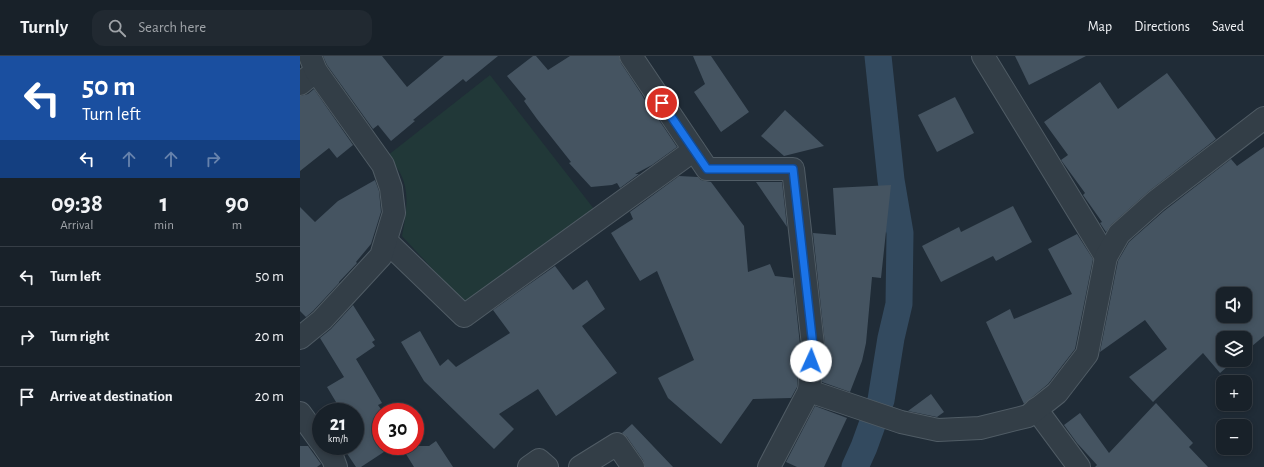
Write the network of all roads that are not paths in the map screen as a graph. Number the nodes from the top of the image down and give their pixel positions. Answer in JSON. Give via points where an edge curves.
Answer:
{"nodes":[{"id":1,"x":631,"y":56,"type":"edge"},
{"id":2,"x":983,"y":56,"type":"edge"},
{"id":3,"x":309,"y":70,"type":"edge"},
{"id":4,"x":1264,"y":118,"type":"edge"},
{"id":5,"x":694,"y":150,"type":"junction"},
{"id":6,"x":386,"y":242,"type":"junction"},
{"id":7,"x":1106,"y":257,"type":"junction"},
{"id":8,"x":300,"y":338,"type":"edge"},
{"id":9,"x":809,"y":391,"type":"junction"},
{"id":10,"x":1036,"y":409,"type":"junction"},
{"id":11,"x":300,"y":413,"type":"edge"},
{"id":12,"x":312,"y":430,"type":"edge"},
{"id":13,"x":330,"y":455,"type":"edge"},
{"id":14,"x":336,"y":467,"type":"edge"},
{"id":15,"x":528,"y":467,"type":"edge"},
{"id":16,"x":547,"y":467,"type":"edge"},
{"id":17,"x":580,"y":467,"type":"edge"},
{"id":18,"x":633,"y":467,"type":"edge"},
{"id":19,"x":769,"y":467,"type":"edge"},
{"id":20,"x":1079,"y":467,"type":"edge"}],
"edges":[{"from":1,"to":5,"type":"street"},
{"from":2,"to":7,"type":"street"},
{"from":3,"to":6,"type":"street","via":[[384,166],[391,188],[394,213]]},
{"from":4,"to":7,"type":"street","via":[[1156,201],[1119,234]]},
{"from":5,"to":6,"type":"street","via":[[464,316]]},
{"from":5,"to":9,"type":"street","via":[[707,169],[793,169],[813,346]]},
{"from":6,"to":8,"type":"street","via":[[381,256],[322,320]]},
{"from":7,"to":10,"type":"street","via":[[1087,354],[1057,393]]},
{"from":9,"to":10,"type":"street","via":[[901,422],[938,430],[980,428],[1028,416]]},
{"from":9,"to":19,"type":"street"},
{"from":10,"to":20,"type":"street"},
{"from":11,"to":12,"type":"street"},
{"from":13,"to":14,"type":"street"},
{"from":15,"to":16,"type":"street","via":[[539,460]]},
{"from":17,"to":18,"type":"street","via":[[617,444]]}]}
